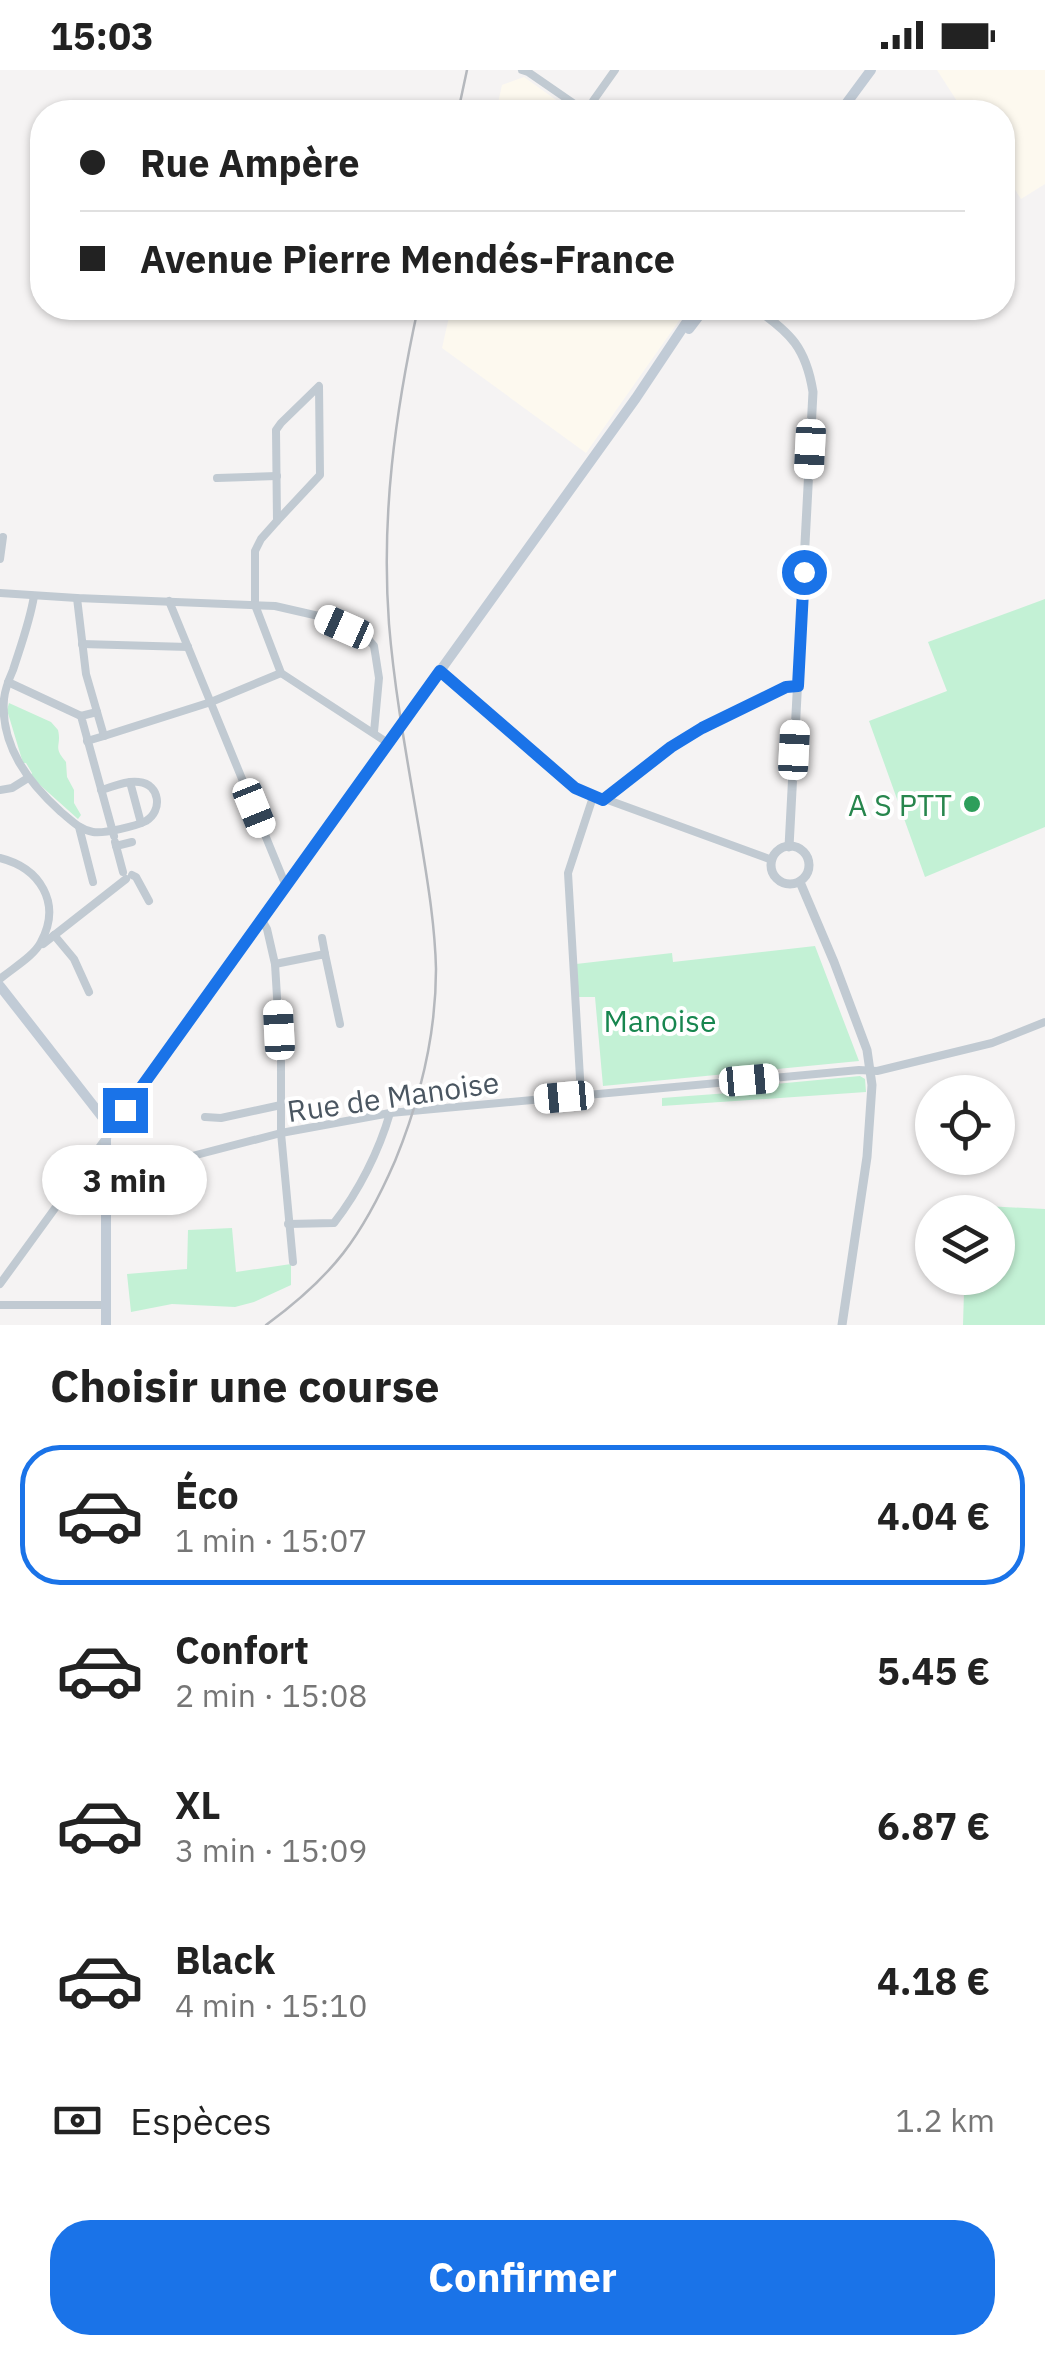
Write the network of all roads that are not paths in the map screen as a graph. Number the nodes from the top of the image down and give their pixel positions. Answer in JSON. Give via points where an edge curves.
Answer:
{"nodes":[{"id":1,"x":522,"y":70,"type":"edge"},
{"id":2,"x":615,"y":70,"type":"edge"},
{"id":3,"x":871,"y":70,"type":"edge"},
{"id":4,"x":571,"y":100,"type":"edge"},
{"id":5,"x":594,"y":100,"type":"edge"},
{"id":6,"x":849,"y":100,"type":"edge"},
{"id":7,"x":688,"y":320,"type":"edge"},
{"id":8,"x":696,"y":320,"type":"edge"},
{"id":9,"x":772,"y":320,"type":"edge"},
{"id":10,"x":639,"y":393,"type":"junction"},
{"id":11,"x":277,"y":476,"type":"junction"},
{"id":12,"x":217,"y":478,"type":"dead end"},
{"id":13,"x":278,"y":522,"type":"junction"},
{"id":14,"x":3,"y":537,"type":"dead end"},
{"id":15,"x":0,"y":559,"type":"edge"},
{"id":16,"x":0,"y":592,"type":"edge"},
{"id":17,"x":34,"y":596,"type":"junction"},
{"id":18,"x":76,"y":598,"type":"junction"},
{"id":19,"x":169,"y":602,"type":"junction"},
{"id":20,"x":255,"y":605,"type":"junction"},
{"id":21,"x":82,"y":644,"type":"junction"},
{"id":22,"x":188,"y":647,"type":"junction"},
{"id":23,"x":440,"y":671,"type":"junction"},
{"id":24,"x":280,"y":673,"type":"junction"},
{"id":25,"x":8,"y":682,"type":"junction"},
{"id":26,"x":798,"y":686,"type":"junction"},
{"id":27,"x":211,"y":702,"type":"junction"},
{"id":28,"x":97,"y":712,"type":"junction"},
{"id":29,"x":81,"y":716,"type":"junction"},
{"id":30,"x":374,"y":732,"type":"junction"},
{"id":31,"x":104,"y":736,"type":"junction"},
{"id":32,"x":87,"y":742,"type":"junction"},
{"id":33,"x":388,"y":743,"type":"junction"},
{"id":34,"x":28,"y":778,"type":"junction"},
{"id":35,"x":130,"y":782,"type":"junction"},
{"id":36,"x":0,"y":790,"type":"edge"},
{"id":37,"x":101,"y":790,"type":"junction"},
{"id":38,"x":592,"y":796,"type":"junction"},
{"id":39,"x":603,"y":800,"type":"junction"},
{"id":40,"x":141,"y":823,"type":"junction"},
{"id":41,"x":79,"y":827,"type":"junction"},
{"id":42,"x":114,"y":838,"type":"junction"},
{"id":43,"x":132,"y":842,"type":"dead end"},
{"id":44,"x":789,"y":847,"type":"junction"},
{"id":45,"x":0,"y":858,"type":"edge"},
{"id":46,"x":772,"y":860,"type":"junction"},
{"id":47,"x":127,"y":876,"type":"junction"},
{"id":48,"x":94,"y":882,"type":"dead end"},
{"id":49,"x":800,"y":882,"type":"junction"},
{"id":50,"x":286,"y":886,"type":"junction"},
{"id":51,"x":149,"y":901,"type":"dead end"},
{"id":52,"x":262,"y":920,"type":"junction"},
{"id":53,"x":50,"y":922,"type":"junction"},
{"id":54,"x":57,"y":933,"type":"junction"},
{"id":55,"x":322,"y":938,"type":"dead end"},
{"id":56,"x":40,"y":946,"type":"junction"},
{"id":57,"x":325,"y":954,"type":"junction"},
{"id":58,"x":275,"y":964,"type":"junction"},
{"id":59,"x":0,"y":982,"type":"edge"},
{"id":60,"x":89,"y":992,"type":"dead end"},
{"id":61,"x":1045,"y":1022,"type":"edge"},
{"id":62,"x":340,"y":1024,"type":"dead end"},
{"id":63,"x":870,"y":1071,"type":"junction"},
{"id":64,"x":582,"y":1095,"type":"junction"},
{"id":65,"x":281,"y":1106,"type":"junction"},
{"id":66,"x":390,"y":1113,"type":"junction"},
{"id":67,"x":205,"y":1116,"type":"dead end"},
{"id":68,"x":108,"y":1132,"type":"junction"},
{"id":69,"x":280,"y":1134,"type":"junction"},
{"id":70,"x":105,"y":1170,"type":"junction"},
{"id":71,"x":73,"y":1182,"type":"junction"},
{"id":72,"x":104,"y":1185,"type":"junction"},
{"id":73,"x":288,"y":1224,"type":"junction"},
{"id":74,"x":293,"y":1262,"type":"dead end"},
{"id":75,"x":0,"y":1284,"type":"edge"},
{"id":76,"x":0,"y":1305,"type":"edge"},
{"id":77,"x":106,"y":1305,"type":"junction"},
{"id":78,"x":106,"y":1325,"type":"edge"},
{"id":79,"x":842,"y":1325,"type":"edge"}],
"edges":[{"from":1,"to":4,"type":"street"},
{"from":2,"to":5,"type":"street"},
{"from":3,"to":6,"type":"main road"},
{"from":7,"to":10,"type":"main road"},
{"from":8,"to":10,"type":"main road"},
{"from":9,"to":26,"type":"street","via":[[797,344],[813,392]]},
{"from":10,"to":23,"type":"main road"},
{"from":11,"to":12,"type":"street"},
{"from":11,"to":13,"type":"street"},
{"from":11,"to":13,"type":"street","via":[[278,427],[319,386],[320,475]]},
{"from":13,"to":20,"type":"street","via":[[255,551]]},
{"from":14,"to":15,"type":"street"},
{"from":16,"to":17,"type":"street"},
{"from":17,"to":18,"type":"street"},
{"from":17,"to":25,"type":"street"},
{"from":18,"to":19,"type":"street"},
{"from":18,"to":21,"type":"street"},
{"from":19,"to":20,"type":"street"},
{"from":19,"to":22,"type":"street"},
{"from":20,"to":24,"type":"street"},
{"from":20,"to":30,"type":"street","via":[[323,617],[371,640],[379,678]]},
{"from":21,"to":22,"type":"street"},
{"from":21,"to":28,"type":"street"},
{"from":22,"to":27,"type":"street"},
{"from":23,"to":33,"type":"main road"},
{"from":23,"to":38,"type":"street"},
{"from":24,"to":27,"type":"street"},
{"from":24,"to":30,"type":"street"},
{"from":25,"to":29,"type":"street"},
{"from":25,"to":34,"type":"street","via":[[5,721]]},
{"from":26,"to":39,"type":"street","via":[[702,728]]},
{"from":26,"to":44,"type":"street"},
{"from":27,"to":31,"type":"street"},
{"from":27,"to":50,"type":"street"},
{"from":28,"to":29,"type":"street"},
{"from":28,"to":31,"type":"street"},
{"from":29,"to":32,"type":"street"},
{"from":30,"to":33,"type":"street"},
{"from":31,"to":32,"type":"street"},
{"from":32,"to":37,"type":"street"},
{"from":33,"to":50,"type":"main road"},
{"from":34,"to":36,"type":"street"},
{"from":34,"to":41,"type":"street"},
{"from":35,"to":37,"type":"street"},
{"from":35,"to":40,"type":"street"},
{"from":35,"to":40,"type":"street","via":[[148,784],[156,796],[154,814]]},
{"from":37,"to":42,"type":"street"},
{"from":38,"to":39,"type":"street"},
{"from":38,"to":64,"type":"street","via":[[568,872]]},
{"from":39,"to":46,"type":"street"},
{"from":40,"to":42,"type":"street"},
{"from":41,"to":42,"type":"street"},
{"from":41,"to":48,"type":"street"},
{"from":42,"to":43,"type":"street"},
{"from":42,"to":47,"type":"street"},
{"from":44,"to":46,"type":"street"},
{"from":44,"to":49,"type":"street","via":[[801,850],[808,862]]},
{"from":45,"to":53,"type":"street","via":[[36,877]]},
{"from":46,"to":49,"type":"street","via":[[778,880]]},
{"from":47,"to":51,"type":"street","via":[[136,877]]},
{"from":47,"to":54,"type":"street"},
{"from":49,"to":63,"type":"street","via":[[848,997]]},
{"from":50,"to":52,"type":"main road"},
{"from":52,"to":58,"type":"street"},
{"from":52,"to":68,"type":"main road"},
{"from":53,"to":54,"type":"street"},
{"from":53,"to":56,"type":"street"},
{"from":54,"to":56,"type":"street"},
{"from":54,"to":60,"type":"street"},
{"from":55,"to":57,"type":"street"},
{"from":56,"to":59,"type":"street"},
{"from":57,"to":58,"type":"street"},
{"from":57,"to":62,"type":"street"},
{"from":58,"to":65,"type":"street"},
{"from":59,"to":68,"type":"main road"},
{"from":61,"to":63,"type":"street","name":"Rue de Manoise","via":[[992,1044]]},
{"from":63,"to":64,"type":"street","name":"Rue de Manoise"},
{"from":63,"to":79,"type":"street","via":[[868,1156]]},
{"from":64,"to":66,"type":"street","name":"Rue de Manoise"},
{"from":65,"to":67,"type":"street"},
{"from":65,"to":69,"type":"street"},
{"from":66,"to":69,"type":"street","name":"Rue de Manoise"},
{"from":66,"to":73,"type":"street","via":[[334,1223]]},
{"from":68,"to":70,"type":"main road"},
{"from":68,"to":71,"type":"street"},
{"from":69,"to":70,"type":"street","name":"Rue de Manoise","via":[[150,1167]]},
{"from":69,"to":73,"type":"street"},
{"from":70,"to":72,"type":"main road"},
{"from":71,"to":72,"type":"street"},
{"from":71,"to":75,"type":"street"},
{"from":72,"to":77,"type":"main road"},
{"from":73,"to":74,"type":"street"},
{"from":76,"to":77,"type":"street"},
{"from":77,"to":78,"type":"main road"}]}
